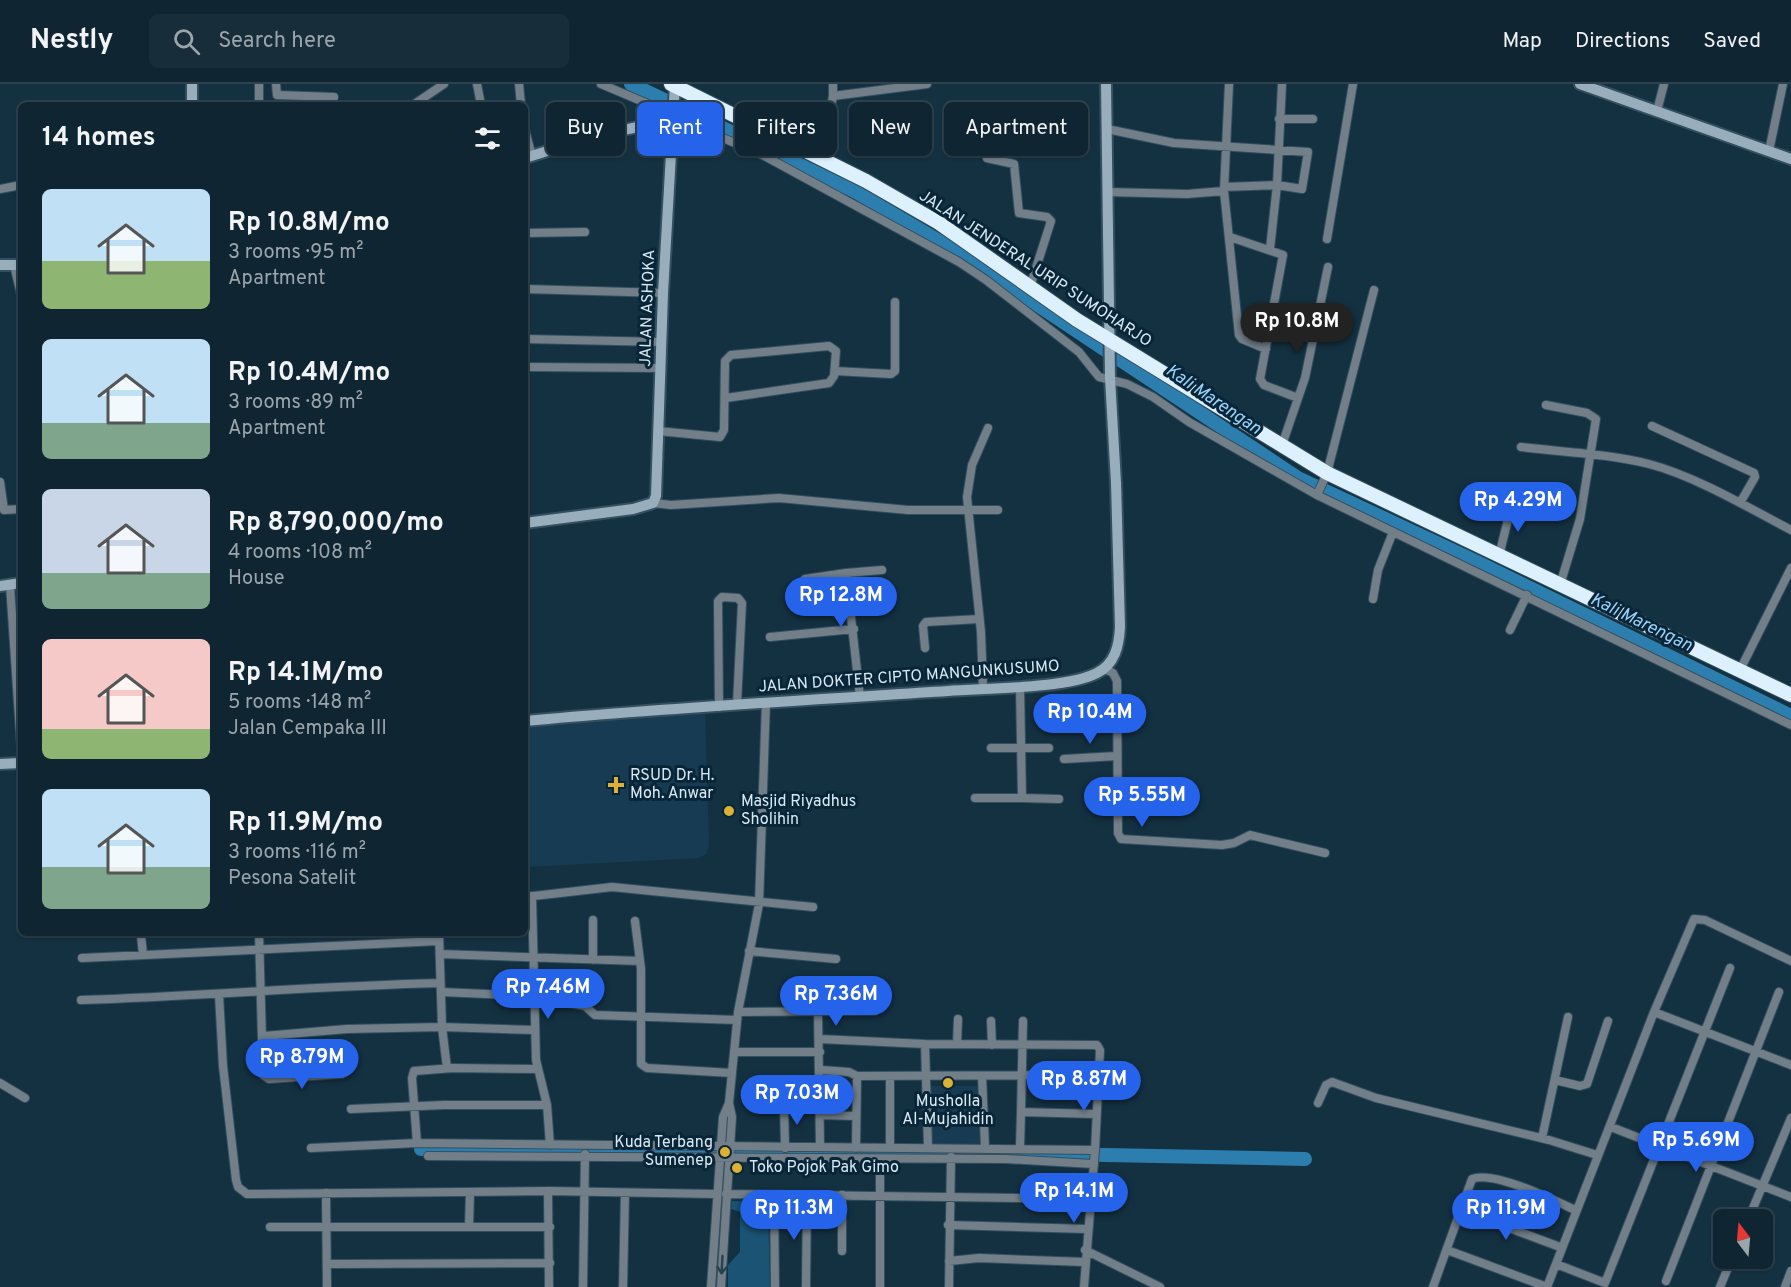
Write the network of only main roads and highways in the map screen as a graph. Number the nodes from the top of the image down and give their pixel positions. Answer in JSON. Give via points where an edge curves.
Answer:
{"nodes":[{"id":1,"x":674,"y":87,"type":"edge"},
{"id":2,"x":1791,"y":695,"type":"edge"}],
"edges":[{"from":1,"to":2,"type":"highway","name":"JALAN JENDERAL URIP SUMOHARJO","via":[[821,159],[939,223],[1109,345],[1282,445],[1322,485],[1499,556]]}]}
